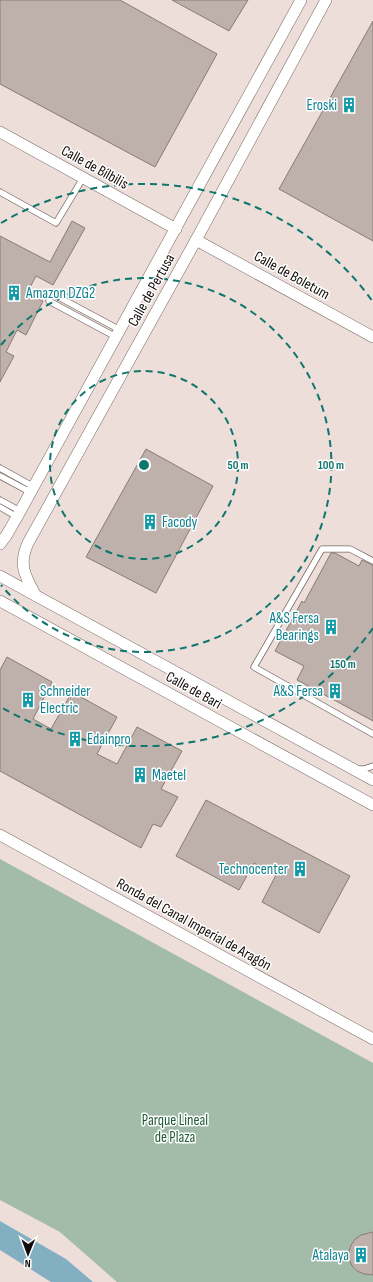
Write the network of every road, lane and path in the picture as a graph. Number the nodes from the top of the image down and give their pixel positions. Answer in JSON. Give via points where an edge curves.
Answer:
{"nodes":[{"id":1,"x":301,"y":0,"type":"edge"},
{"id":2,"x":326,"y":0,"type":"edge"},
{"id":3,"x":0,"y":132,"type":"edge"},
{"id":4,"x":83,"y":178,"type":"junction"},
{"id":5,"x":0,"y":192,"type":"edge"},
{"id":6,"x":176,"y":229,"type":"junction"},
{"id":7,"x":196,"y":240,"type":"junction"},
{"id":8,"x":53,"y":294,"type":"dead end"},
{"id":9,"x":49,"y":301,"type":"dead end"},
{"id":10,"x":118,"y":333,"type":"junction"},
{"id":11,"x":373,"y":337,"type":"edge"},
{"id":12,"x":0,"y":468,"type":"edge"},
{"id":13,"x":0,"y":476,"type":"edge"},
{"id":14,"x":32,"y":490,"type":"junction"},
{"id":15,"x":0,"y":500,"type":"edge"},
{"id":16,"x":0,"y":507,"type":"edge"},
{"id":17,"x":19,"y":514,"type":"junction"},
{"id":18,"x":0,"y":544,"type":"edge"},
{"id":19,"x":373,"y":561,"type":"edge"},
{"id":20,"x":0,"y":576,"type":"edge"},
{"id":21,"x":36,"y":596,"type":"junction"},
{"id":22,"x":0,"y":601,"type":"edge"},
{"id":23,"x":373,"y":734,"type":"edge"},
{"id":24,"x":373,"y":766,"type":"edge"},
{"id":25,"x":353,"y":769,"type":"junction"},
{"id":26,"x":373,"y":780,"type":"edge"},
{"id":27,"x":373,"y":805,"type":"edge"},
{"id":28,"x":0,"y":835,"type":"edge"},
{"id":29,"x":373,"y":1039,"type":"edge"}],
"edges":[{"from":1,"to":6,"type":"street","name":"Calle de Pertusa"},
{"from":2,"to":7,"type":"street","name":"Calle de Pertusa"},
{"from":3,"to":4,"type":"street","name":"Calle de Bílbilis"},
{"from":4,"to":5,"type":"lane","via":[[56,223]]},
{"from":4,"to":6,"type":"street","name":"Calle de Bílbilis"},
{"from":6,"to":10,"type":"street","name":"Calle de Pertusa"},
{"from":7,"to":11,"type":"street","name":"Calle de Boletum"},
{"from":7,"to":21,"type":"street","name":"Calle de Pertusa","via":[[23,554],[25,576]]},
{"from":8,"to":10,"type":"lane"},
{"from":9,"to":10,"type":"lane"},
{"from":10,"to":14,"type":"street","name":"Calle de Pertusa"},
{"from":12,"to":14,"type":"lane"},
{"from":13,"to":14,"type":"lane"},
{"from":14,"to":17,"type":"street","name":"Calle de Pertusa"},
{"from":15,"to":17,"type":"lane"},
{"from":16,"to":17,"type":"lane"},
{"from":17,"to":18,"type":"street","name":"Calle de Pertusa"},
{"from":19,"to":23,"type":"lane","via":[[350,549],[322,549],[254,667]]},
{"from":20,"to":21,"type":"street","name":"Calle de Bari"},
{"from":21,"to":25,"type":"street","name":"Calle de Bari"},
{"from":22,"to":27,"type":"street","name":"Calle de Bari"},
{"from":24,"to":25,"type":"lane"},
{"from":25,"to":26,"type":"street","name":"Calle de Bari"},
{"from":28,"to":29,"type":"street","name":"Ronda del Canal Imperial de Aragón"}]}
